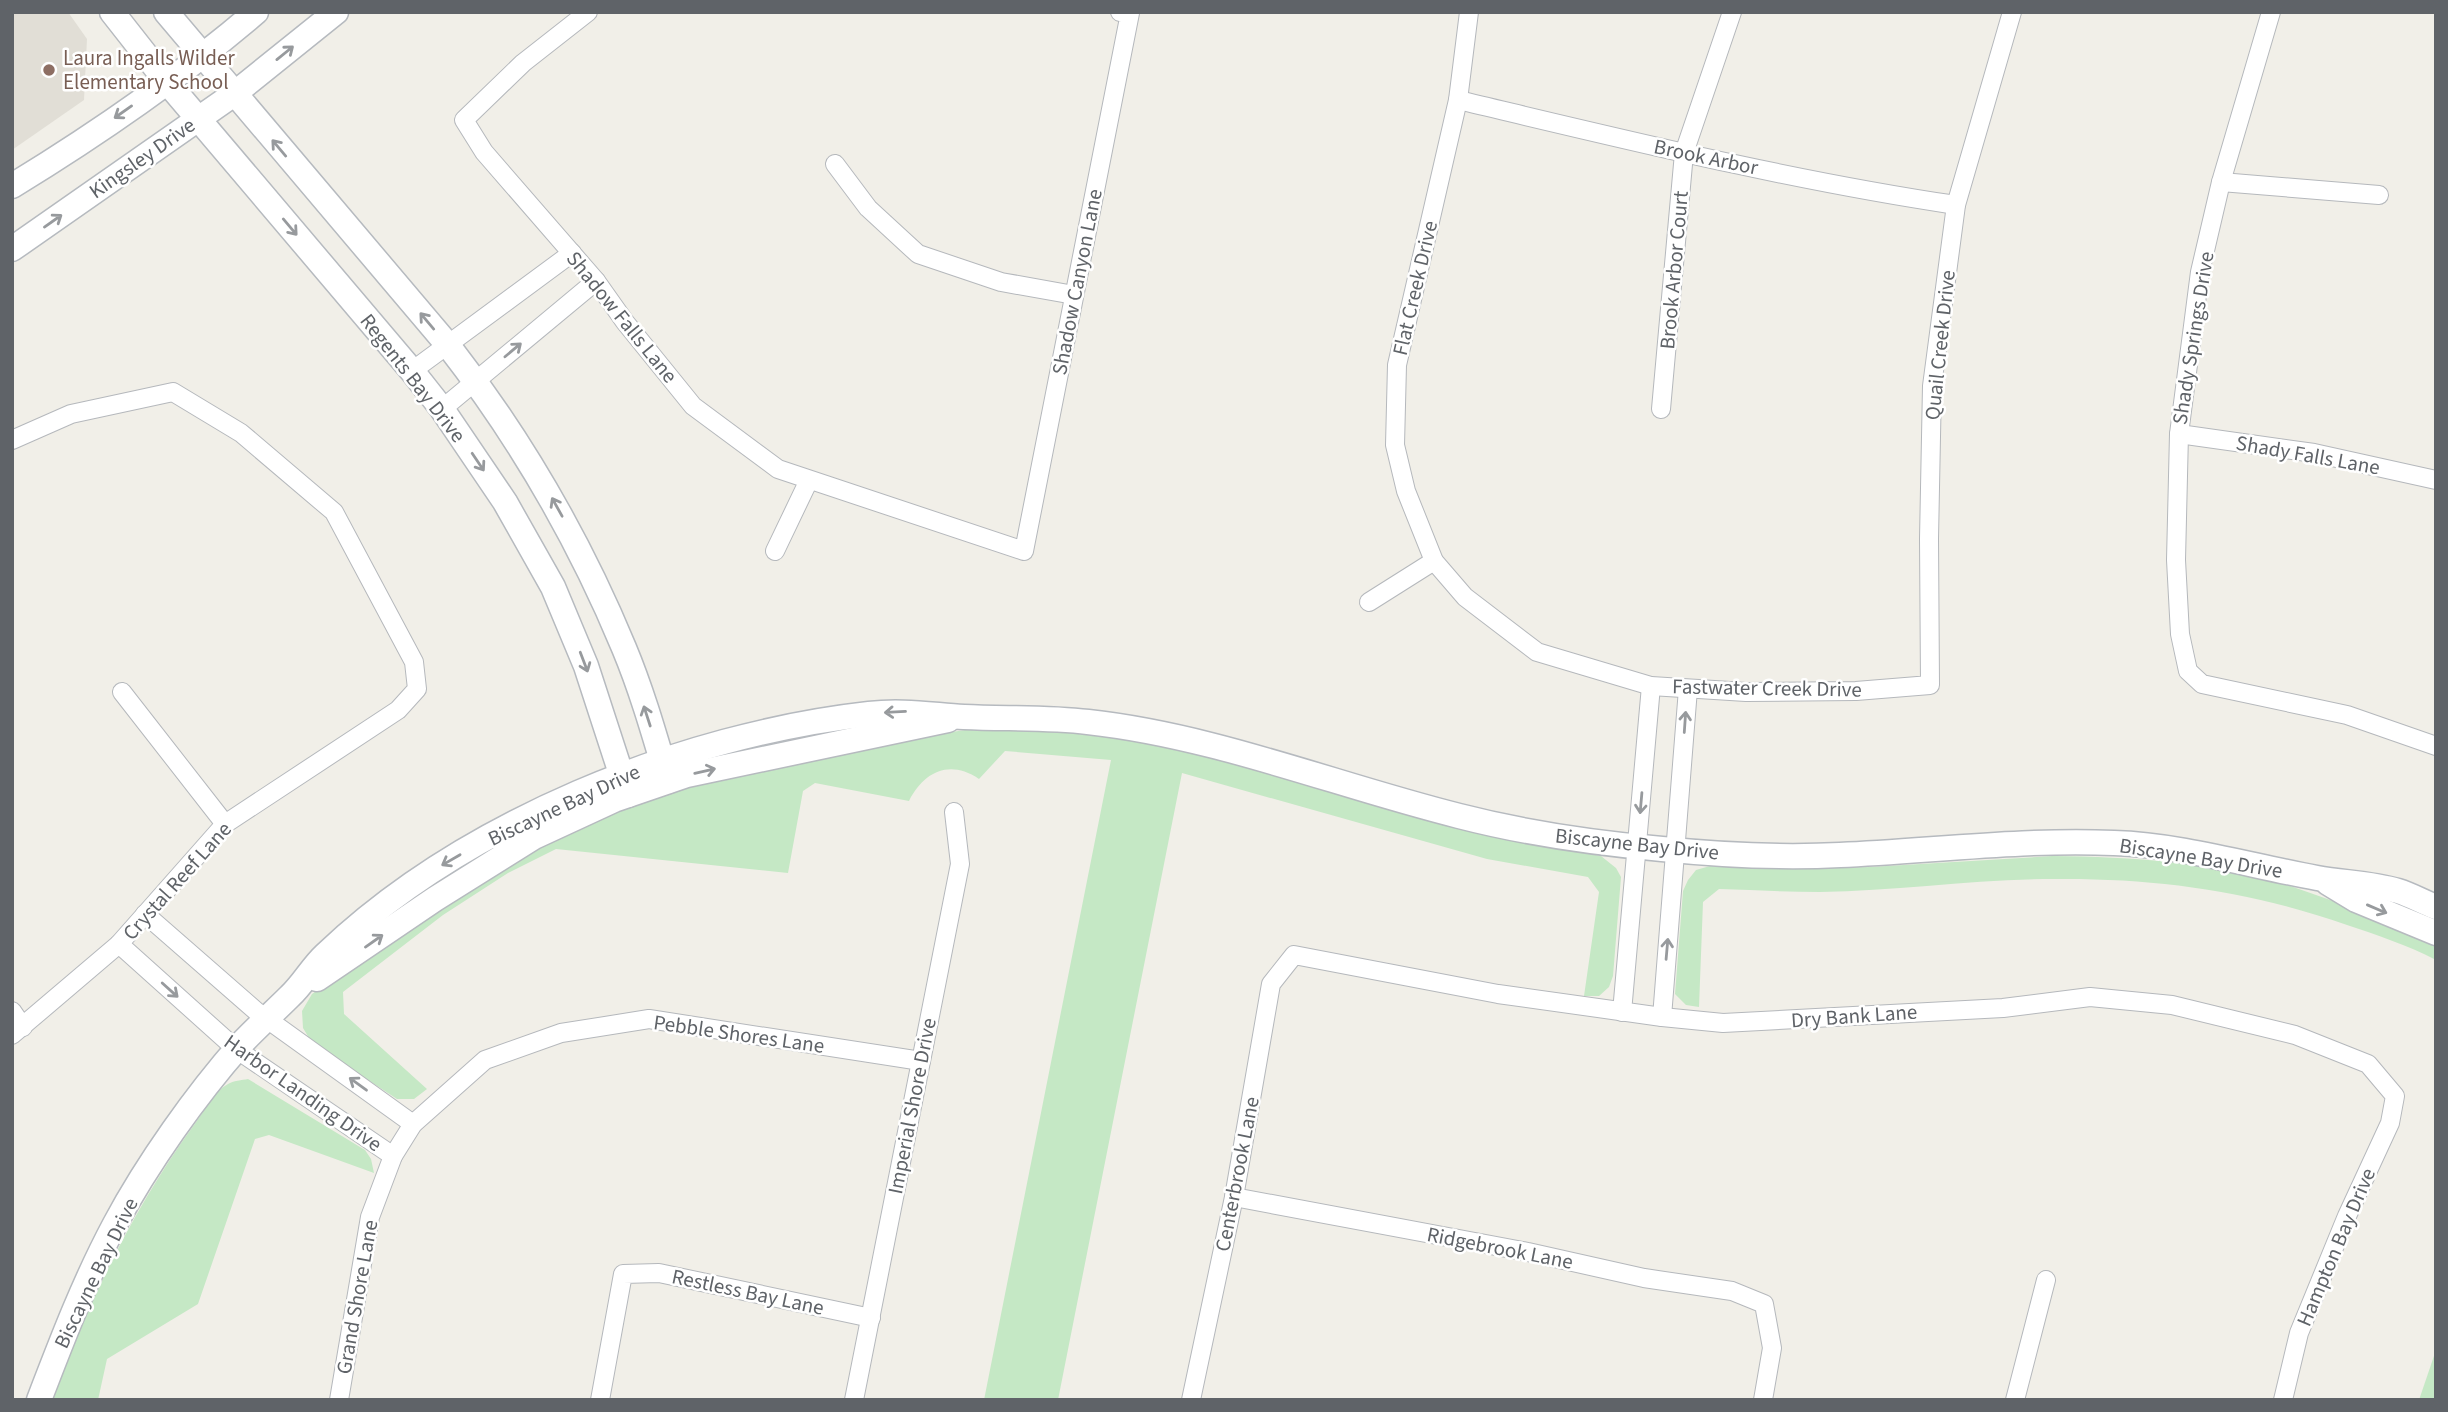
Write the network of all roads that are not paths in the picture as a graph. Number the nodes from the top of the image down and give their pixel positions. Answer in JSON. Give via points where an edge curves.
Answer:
{"nodes":[{"id":1,"x":113,"y":12,"type":"edge"},
{"id":2,"x":166,"y":12,"type":"edge"},
{"id":3,"x":256,"y":12,"type":"edge"},
{"id":4,"x":336,"y":12,"type":"edge"},
{"id":5,"x":588,"y":12,"type":"edge"},
{"id":6,"x":1469,"y":12,"type":"edge"},
{"id":7,"x":1732,"y":12,"type":"edge"},
{"id":8,"x":2012,"y":12,"type":"edge"},
{"id":9,"x":2271,"y":12,"type":"edge"},
{"id":10,"x":1125,"y":13,"type":"edge"},
{"id":11,"x":204,"y":57,"type":"junction"},
{"id":12,"x":167,"y":82,"type":"junction"},
{"id":13,"x":234,"y":94,"type":"junction"},
{"id":14,"x":1458,"y":100,"type":"junction"},
{"id":15,"x":198,"y":119,"type":"junction"},
{"id":16,"x":1684,"y":153,"type":"junction"},
{"id":17,"x":835,"y":163,"type":"dead end"},
{"id":18,"x":2221,"y":182,"type":"junction"},
{"id":19,"x":12,"y":186,"type":"edge"},
{"id":20,"x":2379,"y":195,"type":"dead end"},
{"id":21,"x":1956,"y":205,"type":"junction"},
{"id":22,"x":12,"y":249,"type":"edge"},
{"id":23,"x":572,"y":253,"type":"junction"},
{"id":24,"x":596,"y":281,"type":"junction"},
{"id":25,"x":1074,"y":295,"type":"junction"},
{"id":26,"x":447,"y":344,"type":"junction"},
{"id":27,"x":412,"y":371,"type":"junction"},
{"id":28,"x":475,"y":381,"type":"junction"},
{"id":29,"x":1661,"y":409,"type":"dead end"},
{"id":30,"x":442,"y":410,"type":"junction"},
{"id":31,"x":2179,"y":434,"type":"junction"},
{"id":32,"x":12,"y":440,"type":"edge"},
{"id":33,"x":809,"y":480,"type":"junction"},
{"id":34,"x":2436,"y":480,"type":"edge"},
{"id":35,"x":775,"y":551,"type":"dead end"},
{"id":36,"x":1024,"y":551,"type":"joint"},
{"id":37,"x":1434,"y":561,"type":"junction"},
{"id":38,"x":1369,"y":602,"type":"dead end"},
{"id":39,"x":1930,"y":685,"type":"joint"},
{"id":40,"x":1651,"y":686,"type":"junction"},
{"id":41,"x":1688,"y":689,"type":"junction"},
{"id":42,"x":122,"y":692,"type":"dead end"},
{"id":43,"x":2436,"y":746,"type":"edge"},
{"id":44,"x":665,"y":771,"type":"junction"},
{"id":45,"x":625,"y":784,"type":"junction"},
{"id":46,"x":954,"y":811,"type":"dead end"},
{"id":47,"x":225,"y":824,"type":"junction"},
{"id":48,"x":1637,"y":847,"type":"junction"},
{"id":49,"x":1675,"y":851,"type":"junction"},
{"id":50,"x":2321,"y":879,"type":"junction"},
{"id":51,"x":2436,"y":907,"type":"edge"},
{"id":52,"x":145,"y":914,"type":"junction"},
{"id":53,"x":2436,"y":933,"type":"edge"},
{"id":54,"x":119,"y":944,"type":"junction"},
{"id":55,"x":1294,"y":955,"type":"joint"},
{"id":56,"x":12,"y":1011,"type":"edge"},
{"id":57,"x":1622,"y":1012,"type":"junction"},
{"id":58,"x":1662,"y":1017,"type":"junction"},
{"id":59,"x":266,"y":1018,"type":"junction"},
{"id":60,"x":18,"y":1031,"type":"edge"},
{"id":61,"x":236,"y":1049,"type":"junction"},
{"id":62,"x":921,"y":1061,"type":"junction"},
{"id":63,"x":2395,"y":1096,"type":"joint"},
{"id":64,"x":413,"y":1124,"type":"junction"},
{"id":65,"x":393,"y":1156,"type":"junction"},
{"id":66,"x":1234,"y":1197,"type":"junction"},
{"id":67,"x":2046,"y":1280,"type":"dead end"},
{"id":68,"x":871,"y":1318,"type":"junction"},
{"id":69,"x":39,"y":1400,"type":"edge"},
{"id":70,"x":339,"y":1400,"type":"edge"},
{"id":71,"x":600,"y":1400,"type":"edge"},
{"id":72,"x":854,"y":1400,"type":"edge"},
{"id":73,"x":1191,"y":1400,"type":"edge"},
{"id":74,"x":1763,"y":1400,"type":"edge"},
{"id":75,"x":2015,"y":1400,"type":"edge"},
{"id":76,"x":2283,"y":1400,"type":"edge"}],
"edges":[{"from":1,"to":12,"type":"street","name":"Regents Bay Drive"},
{"from":2,"to":11,"type":"street"},
{"from":3,"to":11,"type":"street"},
{"from":13,"to":4,"type":"street","name":"Kingsley Drive","one_way":true},
{"from":5,"to":23,"type":"street","name":"Shadow Falls Lane","via":[[523,63],[464,120],[484,152]]},
{"from":6,"to":14,"type":"street","name":"Flat Creek Drive"},
{"from":7,"to":16,"type":"street","name":"Brook Arbor Court"},
{"from":8,"to":21,"type":"street","name":"Quail Creek Drive"},
{"from":9,"to":18,"type":"street","name":"Shady Springs Drive"},
{"from":10,"to":25,"type":"street","name":"Shadow Canyon Lane"},
{"from":11,"to":12,"type":"street"},
{"from":11,"to":13,"type":"street"},
{"from":12,"to":15,"type":"street","name":"Regents Bay Drive"},
{"from":12,"to":19,"type":"street","one_way":true},
{"from":13,"to":15,"type":"street","name":"Kingsley Drive"},
{"from":26,"to":13,"type":"street","one_way":true},
{"from":14,"to":16,"type":"street","name":"Brook Arbor"},
{"from":14,"to":37,"type":"street","name":"Flat Creek Drive","via":[[1397,365],[1395,446],[1406,491]]},
{"from":22,"to":15,"type":"street","name":"Kingsley Drive","one_way":true},
{"from":15,"to":27,"type":"street","name":"Regents Bay Drive","one_way":true},
{"from":16,"to":21,"type":"street","name":"Brook Arbor"},
{"from":16,"to":29,"type":"street","name":"Brook Arbor Court"},
{"from":17,"to":25,"type":"street","via":[[868,208],[918,254],[1001,282]]},
{"from":18,"to":20,"type":"street"},
{"from":18,"to":31,"type":"street","name":"Shady Springs Drive","via":[[2200,272]]},
{"from":21,"to":39,"type":"street","name":"Quail Creek Drive","via":[[1932,386]]},
{"from":23,"to":24,"type":"street","name":"Shadow Falls Lane"},
{"from":23,"to":26,"type":"street"},
{"from":28,"to":24,"type":"street","one_way":true},
{"from":24,"to":33,"type":"street","name":"Shadow Falls Lane","via":[[693,406],[778,470]]},
{"from":25,"to":36,"type":"street","name":"Shadow Canyon Lane"},
{"from":26,"to":27,"type":"street"},
{"from":26,"to":28,"type":"street"},
{"from":27,"to":30,"type":"street","name":"Regents Bay Drive"},
{"from":28,"to":30,"type":"street"},
{"from":44,"to":28,"type":"street","one_way":true,"via":[[625,650],[580,551],[536,470]]},
{"from":30,"to":45,"type":"street","name":"Regents Bay Drive","one_way":true,"via":[[505,502],[553,587],[586,666]]},
{"from":31,"to":34,"type":"street","name":"Shady Falls Lane","via":[[2314,453]]},
{"from":31,"to":43,"type":"street","name":"Shady Springs Drive","via":[[2176,560],[2180,634],[2188,671],[2202,684],[2347,715]]},
{"from":32,"to":47,"type":"street","name":"Crystal Reef Lane","via":[[71,414],[173,393],[241,433],[334,512],[414,663],[417,689],[398,710]]},
{"from":33,"to":35,"type":"street"},
{"from":33,"to":36,"type":"street","name":"Shadow Falls Lane"},
{"from":37,"to":38,"type":"street"},
{"from":37,"to":40,"type":"street","name":"Fastwater Creek Drive","via":[[1465,597],[1537,652]]},
{"from":39,"to":41,"type":"street","name":"Fastwater Creek Drive","via":[[1856,691]]},
{"from":40,"to":41,"type":"street","name":"Fastwater Creek Drive"},
{"from":40,"to":48,"type":"street","one_way":true},
{"from":49,"to":41,"type":"street","one_way":true},
{"from":42,"to":47,"type":"street"},
{"from":44,"to":45,"type":"street","name":"Biscayne Bay Drive"},
{"from":44,"to":48,"type":"street","name":"Biscayne Bay Drive","via":[[772,730],[869,714],[918,711],[1087,722],[1179,737],[1462,817]]},
{"from":45,"to":59,"type":"street","name":"Biscayne Bay Drive","via":[[523,819],[432,871],[321,959],[296,991]]},
{"from":46,"to":62,"type":"street","name":"Imperial Shore Drive","via":[[960,863]]},
{"from":47,"to":52,"type":"street","name":"Crystal Reef Lane"},
{"from":48,"to":49,"type":"street","name":"Biscayne Bay Drive"},
{"from":48,"to":57,"type":"street"},
{"from":49,"to":50,"type":"street","name":"Biscayne Bay Drive","via":[[1830,856],[2026,843],[2120,843]]},
{"from":58,"to":49,"type":"street","one_way":true},
{"from":50,"to":51,"type":"street","name":"Biscayne Bay Drive","via":[[2400,892]]},
{"from":50,"to":53,"type":"street","name":"Biscayne Bay Drive","one_way":true,"via":[[2356,900]]},
{"from":52,"to":54,"type":"street","name":"Crystal Reef Lane"},
{"from":52,"to":59,"type":"street","name":"Harbor Landing Drive"},
{"from":54,"to":60,"type":"street","name":"Crystal Reef Lane"},
{"from":54,"to":61,"type":"street","name":"Harbor Landing Drive","one_way":true},
{"from":55,"to":57,"type":"street","name":"Dry Bank Lane"},
{"from":55,"to":66,"type":"street","name":"Centerbrook Lane","via":[[1271,984]]},
{"from":56,"to":60,"type":"street"},
{"from":57,"to":58,"type":"street","name":"Dry Bank Lane"},
{"from":58,"to":63,"type":"street","name":"Dry Bank Lane","via":[[1736,1023],[2003,1007],[2090,997],[2172,1005],[2295,1035],[2368,1064]]},
{"from":59,"to":61,"type":"street","name":"Biscayne Bay Drive"},
{"from":64,"to":59,"type":"street","name":"Harbor Landing Drive","one_way":true},
{"from":61,"to":65,"type":"street","name":"Harbor Landing Drive"},
{"from":61,"to":69,"type":"street","name":"Biscayne Bay Drive","via":[[175,1129],[117,1221],[71,1317]]},
{"from":62,"to":64,"type":"street","name":"Pebble Shores Lane","via":[[649,1019],[561,1033],[485,1060]]},
{"from":62,"to":68,"type":"street","name":"Imperial Shore Drive"},
{"from":63,"to":76,"type":"street","name":"Hampton Bay Drive","via":[[2390,1123],[2299,1333]]},
{"from":64,"to":65,"type":"street","name":"Pebble Shores Lane"},
{"from":65,"to":70,"type":"street","name":"Grand Shore Lane","via":[[370,1217]]},
{"from":66,"to":73,"type":"street","name":"Centerbrook Lane"},
{"from":66,"to":74,"type":"street","name":"Ridgebrook Lane","via":[[1644,1278],[1732,1291],[1764,1304],[1772,1348]]},
{"from":67,"to":75,"type":"street"},
{"from":68,"to":71,"type":"street","name":"Restless Bay Lane","via":[[659,1273],[624,1274]]},
{"from":68,"to":72,"type":"street","name":"Imperial Shore Drive"}]}
